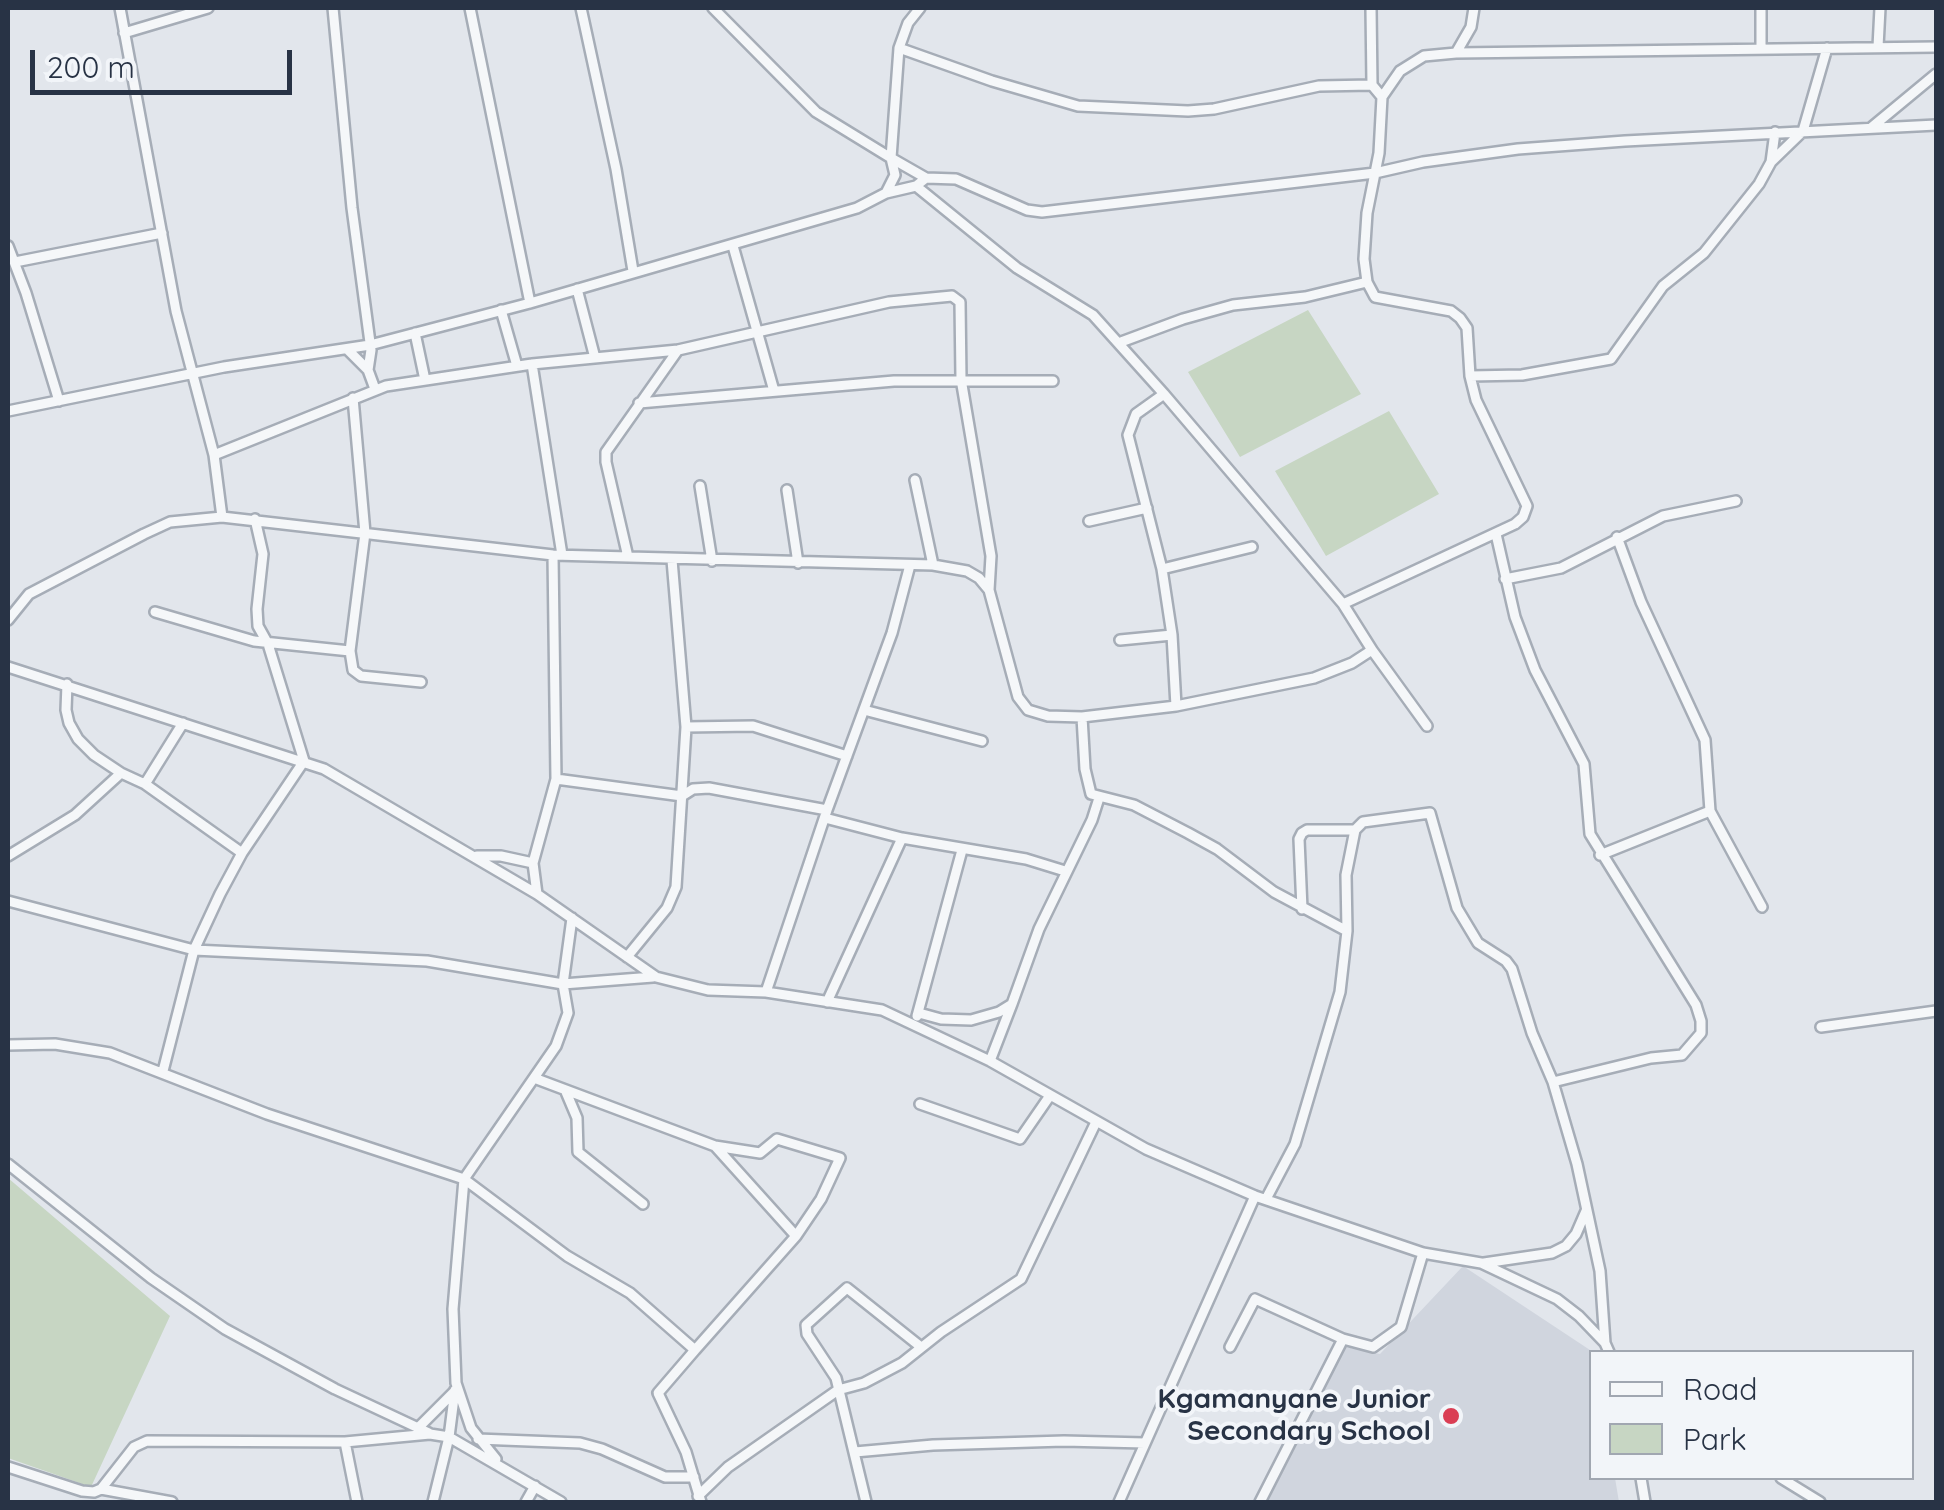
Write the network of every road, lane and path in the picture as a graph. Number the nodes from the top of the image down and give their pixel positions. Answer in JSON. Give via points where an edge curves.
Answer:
{"nodes":[{"id":1,"x":120,"y":8,"type":"edge"},
{"id":2,"x":208,"y":8,"type":"edge"},
{"id":3,"x":333,"y":8,"type":"edge"},
{"id":4,"x":470,"y":8,"type":"edge"},
{"id":5,"x":581,"y":8,"type":"edge"},
{"id":6,"x":712,"y":8,"type":"edge"},
{"id":7,"x":920,"y":8,"type":"edge"},
{"id":8,"x":1371,"y":8,"type":"edge"},
{"id":9,"x":1474,"y":8,"type":"edge"},
{"id":10,"x":1761,"y":8,"type":"edge"},
{"id":11,"x":1880,"y":8,"type":"edge"},
{"id":12,"x":124,"y":32,"type":"junction"},
{"id":13,"x":1878,"y":47,"type":"junction"},
{"id":14,"x":1936,"y":47,"type":"edge"},
{"id":15,"x":899,"y":48,"type":"junction"},
{"id":16,"x":1827,"y":48,"type":"junction"},
{"id":17,"x":1760,"y":49,"type":"junction"},
{"id":18,"x":1456,"y":52,"type":"junction"},
{"id":19,"x":1936,"y":74,"type":"edge"},
{"id":20,"x":1372,"y":85,"type":"junction"},
{"id":21,"x":1382,"y":97,"type":"junction"},
{"id":22,"x":1936,"y":126,"type":"edge"},
{"id":23,"x":1870,"y":129,"type":"junction"},
{"id":24,"x":1803,"y":131,"type":"junction"},
{"id":25,"x":1775,"y":132,"type":"junction"},
{"id":26,"x":891,"y":158,"type":"junction"},
{"id":27,"x":1771,"y":162,"type":"junction"},
{"id":28,"x":1374,"y":172,"type":"junction"},
{"id":29,"x":926,"y":178,"type":"junction"},
{"id":30,"x":916,"y":186,"type":"junction"},
{"id":31,"x":886,"y":194,"type":"junction"},
{"id":32,"x":162,"y":234,"type":"junction"},
{"id":33,"x":8,"y":246,"type":"edge"},
{"id":34,"x":732,"y":246,"type":"junction"},
{"id":35,"x":15,"y":262,"type":"junction"},
{"id":36,"x":633,"y":272,"type":"junction"},
{"id":37,"x":1367,"y":282,"type":"junction"},
{"id":38,"x":577,"y":290,"type":"junction"},
{"id":39,"x":530,"y":303,"type":"junction"},
{"id":40,"x":502,"y":310,"type":"junction"},
{"id":41,"x":415,"y":333,"type":"junction"},
{"id":42,"x":759,"y":333,"type":"junction"},
{"id":43,"x":1121,"y":342,"type":"junction"},
{"id":44,"x":370,"y":345,"type":"junction"},
{"id":45,"x":348,"y":350,"type":"junction"},
{"id":46,"x":678,"y":350,"type":"junction"},
{"id":47,"x":595,"y":358,"type":"junction"},
{"id":48,"x":532,"y":364,"type":"junction"},
{"id":49,"x":517,"y":366,"type":"junction"},
{"id":50,"x":368,"y":370,"type":"junction"},
{"id":51,"x":190,"y":375,"type":"junction"},
{"id":52,"x":1470,"y":376,"type":"junction"},
{"id":53,"x":961,"y":379,"type":"junction"},
{"id":54,"x":425,"y":380,"type":"junction"},
{"id":55,"x":1053,"y":380,"type":"dead end"},
{"id":56,"x":375,"y":389,"type":"junction"},
{"id":57,"x":774,"y":391,"type":"junction"},
{"id":58,"x":1164,"y":394,"type":"junction"},
{"id":59,"x":353,"y":398,"type":"junction"},
{"id":60,"x":59,"y":401,"type":"junction"},
{"id":61,"x":639,"y":403,"type":"junction"},
{"id":62,"x":8,"y":411,"type":"edge"},
{"id":63,"x":214,"y":455,"type":"junction"},
{"id":64,"x":915,"y":480,"type":"dead end"},
{"id":65,"x":700,"y":486,"type":"dead end"},
{"id":66,"x":787,"y":490,"type":"dead end"},
{"id":67,"x":1736,"y":501,"type":"dead end"},
{"id":68,"x":1146,"y":508,"type":"junction"},
{"id":69,"x":222,"y":517,"type":"junction"},
{"id":70,"x":255,"y":519,"type":"junction"},
{"id":71,"x":1089,"y":521,"type":"dead end"},
{"id":72,"x":365,"y":534,"type":"junction"},
{"id":73,"x":1496,"y":534,"type":"junction"},
{"id":74,"x":1616,"y":537,"type":"junction"},
{"id":75,"x":1252,"y":548,"type":"dead end"},
{"id":76,"x":558,"y":556,"type":"junction"},
{"id":77,"x":628,"y":557,"type":"junction"},
{"id":78,"x":672,"y":560,"type":"junction"},
{"id":79,"x":712,"y":561,"type":"junction"},
{"id":80,"x":798,"y":563,"type":"junction"},
{"id":81,"x":933,"y":564,"type":"junction"},
{"id":82,"x":910,"y":565,"type":"junction"},
{"id":83,"x":1162,"y":569,"type":"junction"},
{"id":84,"x":1506,"y":579,"type":"junction"},
{"id":85,"x":989,"y":590,"type":"junction"},
{"id":86,"x":1343,"y":604,"type":"junction"},
{"id":87,"x":156,"y":612,"type":"dead end"},
{"id":88,"x":8,"y":620,"type":"edge"},
{"id":89,"x":1172,"y":634,"type":"junction"},
{"id":90,"x":1120,"y":640,"type":"dead end"},
{"id":91,"x":268,"y":644,"type":"junction"},
{"id":92,"x":1372,"y":650,"type":"junction"},
{"id":93,"x":350,"y":651,"type":"junction"},
{"id":94,"x":8,"y":667,"type":"edge"},
{"id":95,"x":422,"y":682,"type":"dead end"},
{"id":96,"x":67,"y":684,"type":"junction"},
{"id":97,"x":1176,"y":706,"type":"junction"},
{"id":98,"x":864,"y":710,"type":"junction"},
{"id":99,"x":1082,"y":717,"type":"junction"},
{"id":100,"x":183,"y":722,"type":"junction"},
{"id":101,"x":686,"y":726,"type":"junction"},
{"id":102,"x":1427,"y":726,"type":"dead end"},
{"id":103,"x":982,"y":741,"type":"dead end"},
{"id":104,"x":847,"y":756,"type":"junction"},
{"id":105,"x":304,"y":761,"type":"junction"},
{"id":106,"x":121,"y":773,"type":"junction"},
{"id":107,"x":556,"y":779,"type":"junction"},
{"id":108,"x":144,"y":784,"type":"junction"},
{"id":109,"x":682,"y":796,"type":"junction"},
{"id":110,"x":1099,"y":798,"type":"junction"},
{"id":111,"x":1710,"y":811,"type":"junction"},
{"id":112,"x":826,"y":814,"type":"junction"},
{"id":113,"x":1355,"y":830,"type":"junction"},
{"id":114,"x":902,"y":838,"type":"junction"},
{"id":115,"x":962,"y":850,"type":"junction"},
{"id":116,"x":242,"y":852,"type":"junction"},
{"id":117,"x":1600,"y":855,"type":"junction"},
{"id":118,"x":8,"y":856,"type":"edge"},
{"id":119,"x":474,"y":856,"type":"junction"},
{"id":120,"x":533,"y":863,"type":"junction"},
{"id":121,"x":1065,"y":871,"type":"junction"},
{"id":122,"x":536,"y":894,"type":"junction"},
{"id":123,"x":8,"y":901,"type":"edge"},
{"id":124,"x":1762,"y":908,"type":"dead end"},
{"id":125,"x":1302,"y":909,"type":"junction"},
{"id":126,"x":572,"y":918,"type":"junction"},
{"id":127,"x":1347,"y":931,"type":"junction"},
{"id":128,"x":194,"y":950,"type":"junction"},
{"id":129,"x":627,"y":957,"type":"junction"},
{"id":130,"x":656,"y":977,"type":"junction"},
{"id":131,"x":563,"y":984,"type":"junction"},
{"id":132,"x":766,"y":992,"type":"junction"},
{"id":133,"x":827,"y":1002,"type":"junction"},
{"id":134,"x":1012,"y":1004,"type":"junction"},
{"id":135,"x":1936,"y":1011,"type":"edge"},
{"id":136,"x":917,"y":1018,"type":"junction"},
{"id":137,"x":1821,"y":1027,"type":"dead end"},
{"id":138,"x":8,"y":1045,"type":"edge"},
{"id":139,"x":990,"y":1061,"type":"junction"},
{"id":140,"x":163,"y":1071,"type":"junction"},
{"id":141,"x":534,"y":1078,"type":"junction"},
{"id":142,"x":1553,"y":1082,"type":"junction"},
{"id":143,"x":566,"y":1092,"type":"junction"},
{"id":144,"x":1049,"y":1096,"type":"junction"},
{"id":145,"x":920,"y":1104,"type":"dead end"},
{"id":146,"x":1096,"y":1122,"type":"junction"},
{"id":147,"x":715,"y":1146,"type":"junction"},
{"id":148,"x":8,"y":1164,"type":"edge"},
{"id":149,"x":464,"y":1179,"type":"junction"},
{"id":150,"x":1255,"y":1196,"type":"junction"},
{"id":151,"x":1266,"y":1200,"type":"junction"},
{"id":152,"x":643,"y":1204,"type":"dead end"},
{"id":153,"x":1586,"y":1211,"type":"junction"},
{"id":154,"x":796,"y":1236,"type":"junction"},
{"id":155,"x":1424,"y":1253,"type":"junction"},
{"id":156,"x":1481,"y":1263,"type":"junction"},
{"id":157,"x":1343,"y":1338,"type":"junction"},
{"id":158,"x":921,"y":1347,"type":"junction"},
{"id":159,"x":1230,"y":1347,"type":"dead end"},
{"id":160,"x":1607,"y":1348,"type":"edge"},
{"id":161,"x":695,"y":1350,"type":"junction"},
{"id":162,"x":455,"y":1387,"type":"junction"},
{"id":163,"x":838,"y":1390,"type":"junction"},
{"id":164,"x":418,"y":1428,"type":"junction"},
{"id":165,"x":430,"y":1434,"type":"junction"},
{"id":166,"x":449,"y":1437,"type":"junction"},
{"id":167,"x":478,"y":1439,"type":"junction"},
{"id":168,"x":345,"y":1442,"type":"junction"},
{"id":169,"x":1145,"y":1443,"type":"junction"},
{"id":170,"x":855,"y":1452,"type":"junction"},
{"id":171,"x":8,"y":1468,"type":"edge"},
{"id":172,"x":512,"y":1473,"type":"junction"},
{"id":173,"x":694,"y":1477,"type":"junction"},
{"id":174,"x":1785,"y":1480,"type":"edge"},
{"id":175,"x":535,"y":1486,"type":"junction"},
{"id":176,"x":101,"y":1489,"type":"junction"},
{"id":177,"x":121,"y":1498,"type":"edge"},
{"id":178,"x":699,"y":1499,"type":"edge"},
{"id":179,"x":172,"y":1502,"type":"edge"},
{"id":180,"x":356,"y":1502,"type":"edge"},
{"id":181,"x":432,"y":1502,"type":"edge"},
{"id":182,"x":526,"y":1502,"type":"edge"},
{"id":183,"x":561,"y":1502,"type":"edge"},
{"id":184,"x":866,"y":1502,"type":"edge"},
{"id":185,"x":1120,"y":1502,"type":"edge"},
{"id":186,"x":1260,"y":1502,"type":"edge"},
{"id":187,"x":1820,"y":1502,"type":"edge"}],
"edges":[{"from":1,"to":12,"type":"street"},
{"from":2,"to":12,"type":"street"},
{"from":3,"to":44,"type":"street"},
{"from":4,"to":39,"type":"street"},
{"from":5,"to":36,"type":"street"},
{"from":6,"to":26,"type":"street","via":[[816,112]]},
{"from":7,"to":15,"type":"street"},
{"from":8,"to":20,"type":"street"},
{"from":9,"to":18,"type":"street"},
{"from":10,"to":17,"type":"street"},
{"from":11,"to":13,"type":"street"},
{"from":12,"to":32,"type":"street"},
{"from":13,"to":14,"type":"street"},
{"from":13,"to":16,"type":"street"},
{"from":15,"to":20,"type":"street","via":[[1052,99],[1100,108],[1214,109],[1319,86]]},
{"from":15,"to":26,"type":"street"},
{"from":16,"to":17,"type":"street"},
{"from":16,"to":24,"type":"street"},
{"from":17,"to":18,"type":"street"},
{"from":18,"to":21,"type":"street","via":[[1409,64]]},
{"from":19,"to":23,"type":"street"},
{"from":20,"to":21,"type":"street"},
{"from":21,"to":28,"type":"street"},
{"from":22,"to":23,"type":"street"},
{"from":23,"to":24,"type":"street"},
{"from":24,"to":25,"type":"street"},
{"from":24,"to":27,"type":"street"},
{"from":25,"to":27,"type":"street"},
{"from":25,"to":28,"type":"street","via":[[1518,150]]},
{"from":26,"to":29,"type":"street"},
{"from":26,"to":31,"type":"street","via":[[895,174]]},
{"from":27,"to":52,"type":"street","via":[[1704,253],[1663,286],[1611,359],[1522,375]]},
{"from":28,"to":29,"type":"street","via":[[1058,212],[1028,210],[956,179]]},
{"from":28,"to":37,"type":"street"},
{"from":29,"to":30,"type":"street"},
{"from":30,"to":31,"type":"street"},
{"from":30,"to":43,"type":"street","via":[[1005,259],[1094,315]]},
{"from":31,"to":34,"type":"street"},
{"from":32,"to":35,"type":"street"},
{"from":32,"to":51,"type":"street"},
{"from":33,"to":35,"type":"street"},
{"from":34,"to":36,"type":"street"},
{"from":34,"to":42,"type":"street"},
{"from":35,"to":60,"type":"street"},
{"from":36,"to":38,"type":"street"},
{"from":37,"to":43,"type":"street","via":[[1233,305]]},
{"from":37,"to":52,"type":"street","via":[[1374,297],[1460,318]]},
{"from":38,"to":39,"type":"street"},
{"from":38,"to":47,"type":"street"},
{"from":39,"to":40,"type":"street"},
{"from":40,"to":41,"type":"street"},
{"from":40,"to":49,"type":"street"},
{"from":41,"to":44,"type":"street"},
{"from":41,"to":54,"type":"street"},
{"from":42,"to":46,"type":"street"},
{"from":42,"to":53,"type":"street","via":[[890,302],[952,296],[960,302]]},
{"from":42,"to":57,"type":"street"},
{"from":43,"to":58,"type":"street"},
{"from":44,"to":45,"type":"street"},
{"from":44,"to":50,"type":"street"},
{"from":45,"to":50,"type":"street"},
{"from":45,"to":51,"type":"street"},
{"from":46,"to":47,"type":"street"},
{"from":46,"to":61,"type":"street"},
{"from":47,"to":48,"type":"street"},
{"from":48,"to":49,"type":"street"},
{"from":48,"to":76,"type":"street"},
{"from":49,"to":54,"type":"street"},
{"from":50,"to":56,"type":"street"},
{"from":51,"to":60,"type":"street"},
{"from":51,"to":63,"type":"street"},
{"from":52,"to":73,"type":"street","via":[[1488,430],[1527,506],[1523,517]]},
{"from":53,"to":55,"type":"street"},
{"from":53,"to":57,"type":"street"},
{"from":53,"to":85,"type":"street","via":[[991,556]]},
{"from":54,"to":56,"type":"street"},
{"from":56,"to":59,"type":"street"},
{"from":57,"to":61,"type":"street"},
{"from":58,"to":68,"type":"street","via":[[1136,414],[1128,435]]},
{"from":58,"to":86,"type":"street"},
{"from":59,"to":63,"type":"street"},
{"from":59,"to":72,"type":"street"},
{"from":60,"to":62,"type":"street"},
{"from":61,"to":77,"type":"street","via":[[605,457]]},
{"from":63,"to":69,"type":"street"},
{"from":64,"to":81,"type":"street"},
{"from":65,"to":79,"type":"street"},
{"from":66,"to":80,"type":"street"},
{"from":67,"to":74,"type":"street","via":[[1663,516]]},
{"from":68,"to":71,"type":"street"},
{"from":68,"to":83,"type":"street"},
{"from":69,"to":70,"type":"street"},
{"from":69,"to":88,"type":"street","via":[[170,522],[144,534],[29,594]]},
{"from":70,"to":72,"type":"street"},
{"from":70,"to":91,"type":"street","via":[[263,554],[258,620]]},
{"from":72,"to":76,"type":"street"},
{"from":72,"to":93,"type":"street"},
{"from":73,"to":84,"type":"street"},
{"from":73,"to":86,"type":"street"},
{"from":74,"to":84,"type":"street","via":[[1560,568]]},
{"from":74,"to":111,"type":"street","via":[[1705,740]]},
{"from":75,"to":83,"type":"street"},
{"from":76,"to":77,"type":"street"},
{"from":76,"to":107,"type":"street"},
{"from":77,"to":78,"type":"street"},
{"from":78,"to":79,"type":"street"},
{"from":78,"to":101,"type":"street"},
{"from":79,"to":80,"type":"street"},
{"from":80,"to":82,"type":"street"},
{"from":81,"to":82,"type":"street"},
{"from":81,"to":85,"type":"street","via":[[973,574]]},
{"from":82,"to":98,"type":"street"},
{"from":83,"to":89,"type":"street"},
{"from":84,"to":117,"type":"street","via":[[1535,670],[1584,764],[1590,834]]},
{"from":85,"to":99,"type":"street","via":[[1023,705],[1037,714]]},
{"from":86,"to":92,"type":"street"},
{"from":87,"to":91,"type":"street"},
{"from":89,"to":90,"type":"street"},
{"from":89,"to":97,"type":"street"},
{"from":91,"to":93,"type":"street"},
{"from":91,"to":105,"type":"street"},
{"from":92,"to":97,"type":"street","via":[[1314,678]]},
{"from":92,"to":102,"type":"street"},
{"from":93,"to":95,"type":"street","via":[[356,674]]},
{"from":94,"to":96,"type":"street"},
{"from":96,"to":100,"type":"street"},
{"from":96,"to":106,"type":"street","via":[[68,723],[94,755]]},
{"from":97,"to":99,"type":"street"},
{"from":98,"to":103,"type":"street"},
{"from":98,"to":104,"type":"street"},
{"from":99,"to":110,"type":"street","via":[[1088,790]]},
{"from":100,"to":105,"type":"street"},
{"from":100,"to":108,"type":"street"},
{"from":101,"to":104,"type":"street","via":[[753,726]]},
{"from":101,"to":109,"type":"street"},
{"from":104,"to":112,"type":"street"},
{"from":105,"to":116,"type":"street"},
{"from":105,"to":119,"type":"street"},
{"from":106,"to":108,"type":"street"},
{"from":106,"to":118,"type":"street","via":[[76,815]]},
{"from":107,"to":109,"type":"street"},
{"from":107,"to":120,"type":"street"},
{"from":108,"to":116,"type":"street"},
{"from":109,"to":112,"type":"street","via":[[709,788]]},
{"from":109,"to":129,"type":"street","via":[[676,891]]},
{"from":110,"to":121,"type":"street"},
{"from":110,"to":125,"type":"street","via":[[1134,805],[1218,849]]},
{"from":111,"to":117,"type":"street"},
{"from":111,"to":124,"type":"street"},
{"from":112,"to":114,"type":"street"},
{"from":112,"to":132,"type":"street"},
{"from":113,"to":125,"type":"street","via":[[1302,833]]},
{"from":113,"to":127,"type":"street","via":[[1346,874]]},
{"from":113,"to":142,"type":"street","via":[[1363,822],[1430,813],[1456,908],[1478,943],[1512,970]]},
{"from":114,"to":115,"type":"street"},
{"from":114,"to":133,"type":"street"},
{"from":115,"to":121,"type":"street"},
{"from":115,"to":136,"type":"street"},
{"from":116,"to":128,"type":"street"},
{"from":117,"to":142,"type":"street","via":[[1696,1005],[1700,1033],[1682,1054]]},
{"from":119,"to":120,"type":"street"},
{"from":119,"to":122,"type":"street"},
{"from":120,"to":122,"type":"street"},
{"from":121,"to":134,"type":"street"},
{"from":122,"to":126,"type":"street"},
{"from":123,"to":128,"type":"street"},
{"from":125,"to":127,"type":"street"},
{"from":126,"to":129,"type":"street"},
{"from":126,"to":131,"type":"street"},
{"from":127,"to":151,"type":"street","via":[[1340,992],[1295,1144]]},
{"from":128,"to":131,"type":"street","via":[[427,961]]},
{"from":128,"to":140,"type":"street"},
{"from":129,"to":130,"type":"street"},
{"from":130,"to":131,"type":"street"},
{"from":130,"to":132,"type":"street","via":[[708,990]]},
{"from":131,"to":141,"type":"street","via":[[563,1032]]},
{"from":132,"to":133,"type":"street"},
{"from":133,"to":136,"type":"street"},
{"from":134,"to":136,"type":"street","via":[[971,1020]]},
{"from":134,"to":139,"type":"street"},
{"from":135,"to":137,"type":"street"},
{"from":136,"to":139,"type":"street"},
{"from":138,"to":140,"type":"street","via":[[84,1047]]},
{"from":139,"to":144,"type":"street"},
{"from":140,"to":149,"type":"street","via":[[267,1114]]},
{"from":141,"to":143,"type":"street"},
{"from":141,"to":149,"type":"street"},
{"from":142,"to":153,"type":"street"},
{"from":143,"to":147,"type":"street"},
{"from":143,"to":152,"type":"street","via":[[577,1118],[578,1152]]},
{"from":144,"to":145,"type":"street","via":[[1020,1139]]},
{"from":144,"to":146,"type":"street"},
{"from":146,"to":150,"type":"street"},
{"from":146,"to":158,"type":"street","via":[[1021,1280]]},
{"from":147,"to":154,"type":"street"},
{"from":147,"to":154,"type":"street","via":[[760,1153],[777,1140],[837,1154],[840,1162],[822,1200]]},
{"from":148,"to":164,"type":"street","via":[[224,1329]]},
{"from":149,"to":161,"type":"street","via":[[567,1256],[630,1293]]},
{"from":149,"to":162,"type":"street","via":[[453,1309]]},
{"from":150,"to":151,"type":"street"},
{"from":150,"to":169,"type":"street"},
{"from":151,"to":155,"type":"street"},
{"from":153,"to":156,"type":"street","via":[[1576,1234],[1552,1253]]},
{"from":153,"to":160,"type":"street"},
{"from":154,"to":161,"type":"street"},
{"from":155,"to":156,"type":"street"},
{"from":155,"to":157,"type":"street","via":[[1402,1327],[1373,1347]]},
{"from":156,"to":160,"type":"street","via":[[1557,1299]]},
{"from":157,"to":159,"type":"street","via":[[1258,1299]]},
{"from":157,"to":186,"type":"street"},
{"from":158,"to":163,"type":"street","via":[[883,1374]]},
{"from":158,"to":163,"type":"street","via":[[843,1289],[805,1330]]},
{"from":161,"to":173,"type":"street","via":[[658,1392]]},
{"from":162,"to":164,"type":"street"},
{"from":162,"to":166,"type":"street"},
{"from":162,"to":167,"type":"street"},
{"from":163,"to":170,"type":"street"},
{"from":163,"to":178,"type":"street","via":[[728,1467]]},
{"from":164,"to":165,"type":"street"},
{"from":165,"to":166,"type":"street"},
{"from":165,"to":168,"type":"street"},
{"from":166,"to":172,"type":"street"},
{"from":166,"to":181,"type":"street"},
{"from":167,"to":172,"type":"street"},
{"from":167,"to":173,"type":"street","via":[[580,1443],[665,1477]]},
{"from":168,"to":176,"type":"street","via":[[147,1441],[134,1446]]},
{"from":168,"to":180,"type":"street"},
{"from":169,"to":170,"type":"street","via":[[1064,1440]]},
{"from":169,"to":185,"type":"street"},
{"from":170,"to":184,"type":"street"},
{"from":171,"to":176,"type":"street","via":[[82,1492]]},
{"from":172,"to":175,"type":"street"},
{"from":173,"to":178,"type":"street"},
{"from":174,"to":187,"type":"street"},
{"from":175,"to":182,"type":"street"},
{"from":175,"to":183,"type":"street"},
{"from":176,"to":177,"type":"street"},
{"from":177,"to":179,"type":"street"}]}
